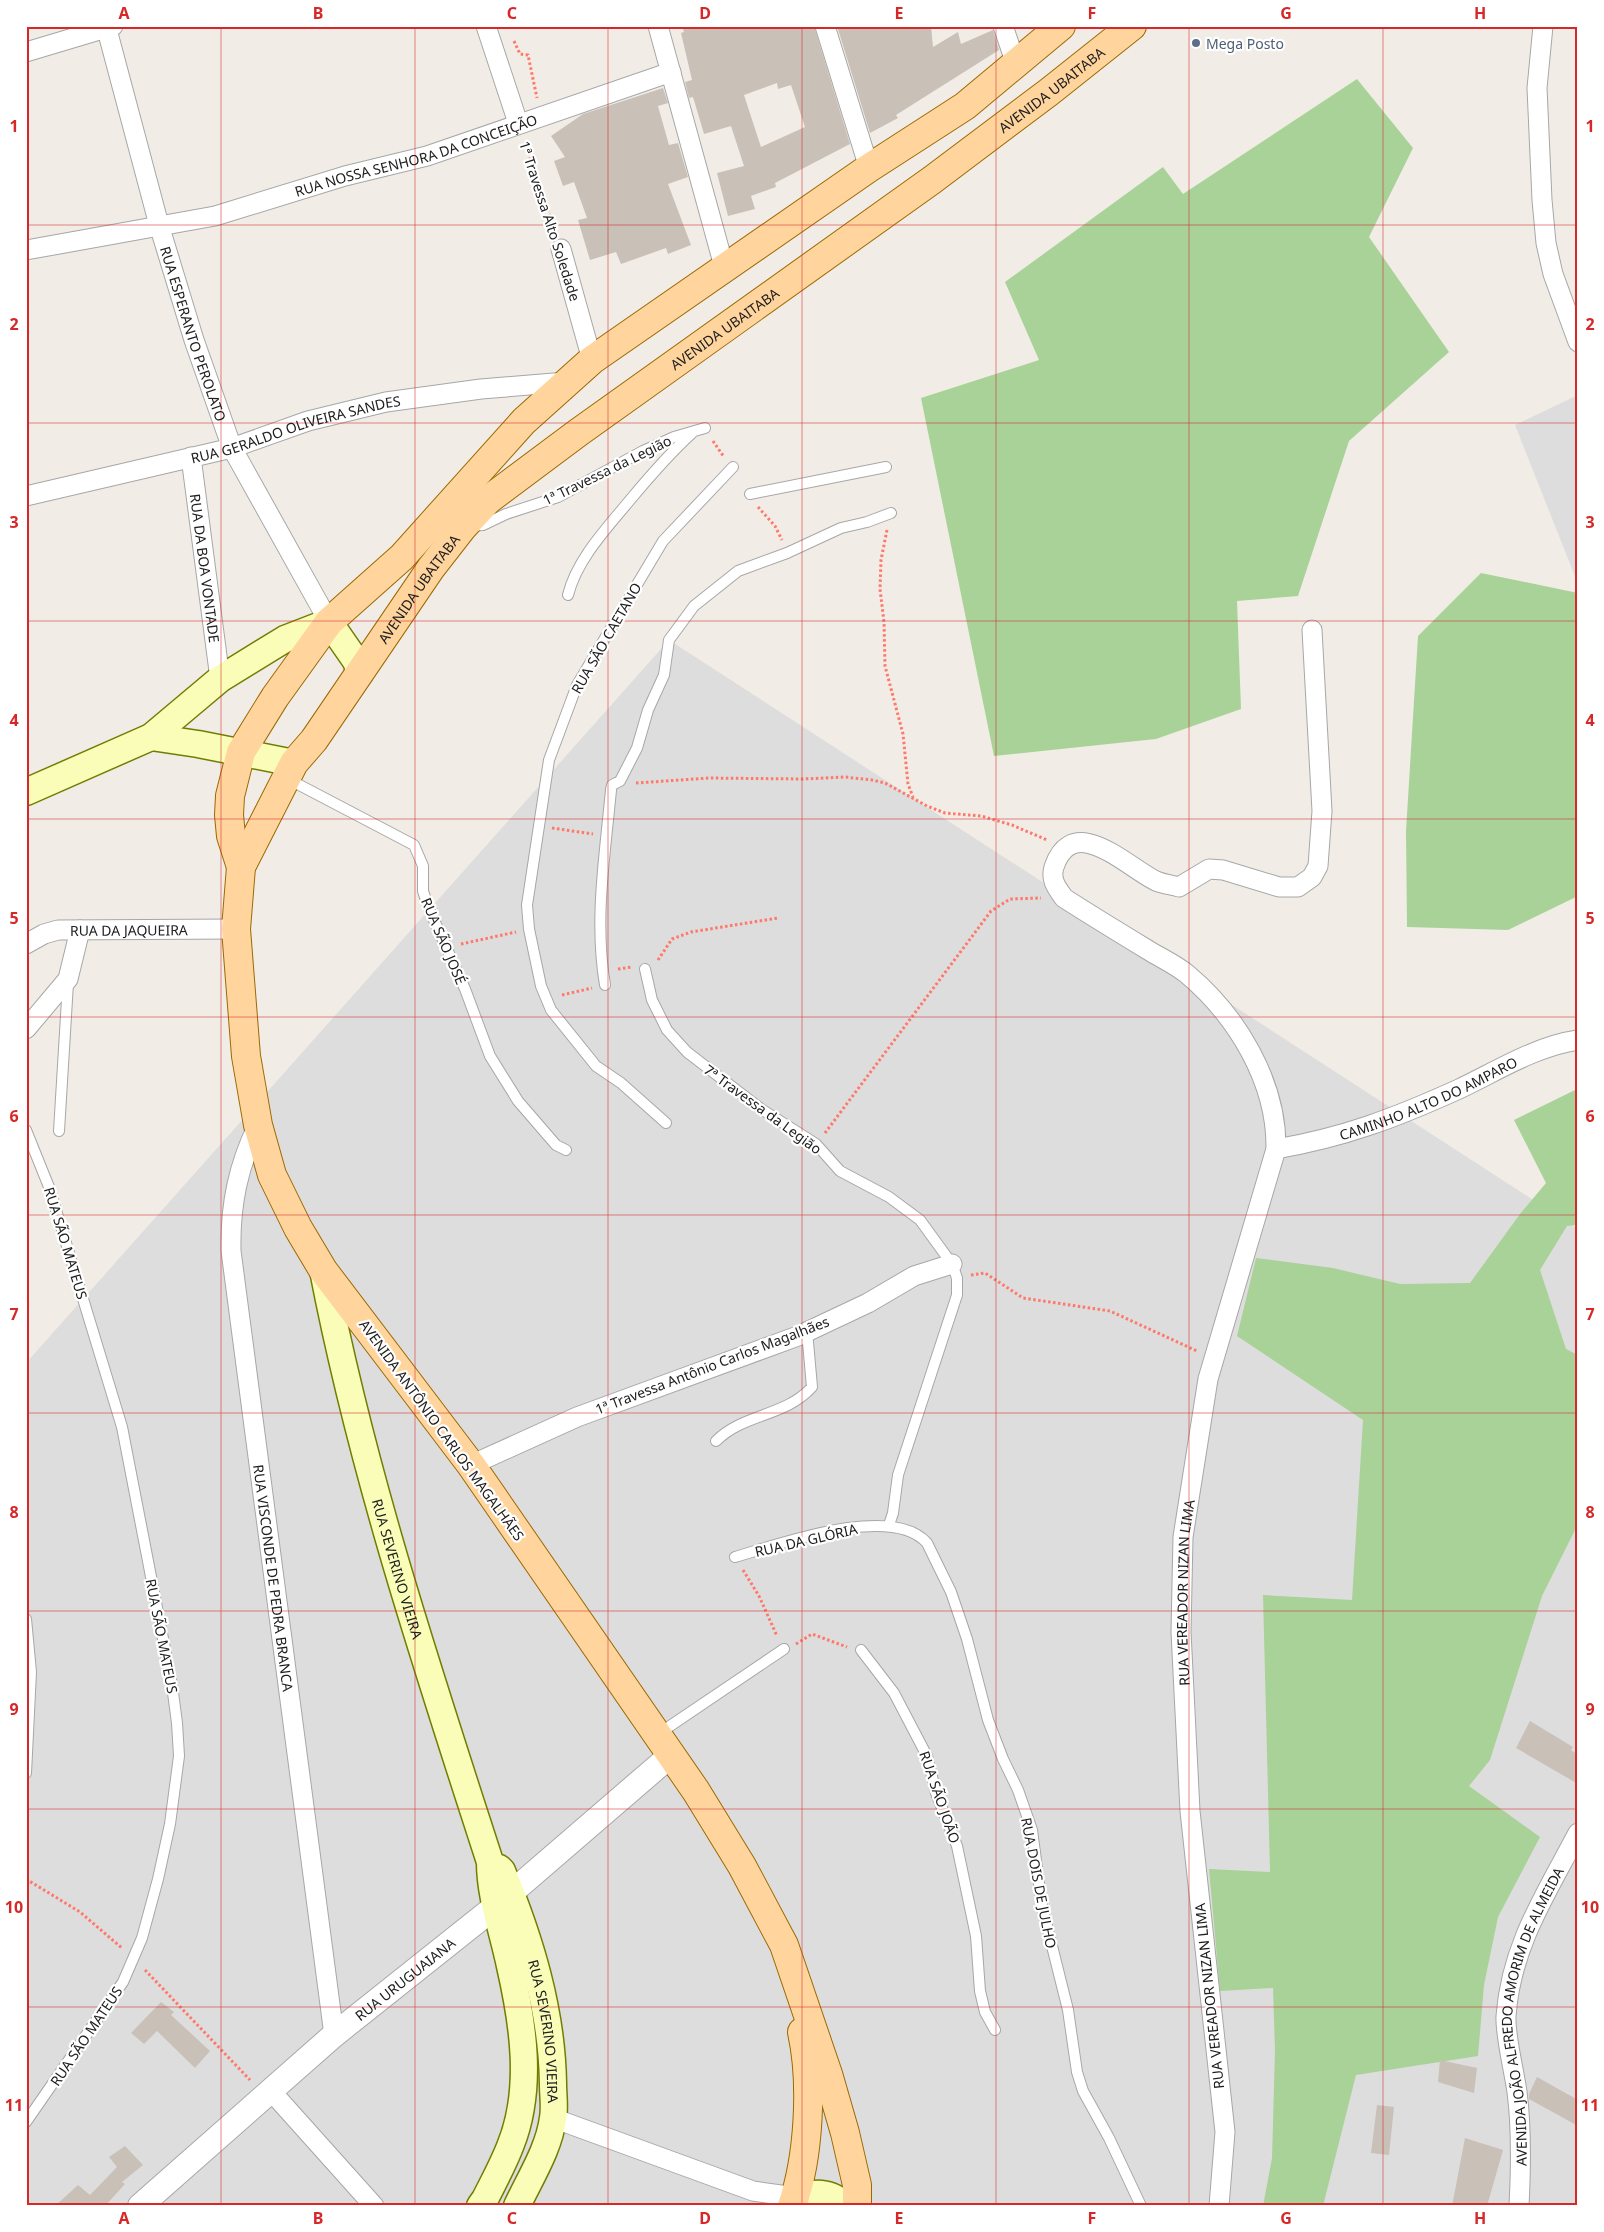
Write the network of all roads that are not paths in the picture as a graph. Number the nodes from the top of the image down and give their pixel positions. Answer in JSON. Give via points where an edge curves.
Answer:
{"nodes":[{"id":1,"x":486,"y":26,"type":"edge"},
{"id":2,"x":658,"y":26,"type":"edge"},
{"id":3,"x":825,"y":26,"type":"edge"},
{"id":4,"x":1003,"y":26,"type":"edge"},
{"id":5,"x":1061,"y":26,"type":"edge"},
{"id":6,"x":1131,"y":26,"type":"edge"},
{"id":7,"x":1543,"y":26,"type":"edge"},
{"id":8,"x":109,"y":27,"type":"edge"},
{"id":9,"x":26,"y":52,"type":"edge"},
{"id":10,"x":1016,"y":64,"type":"junction"},
{"id":11,"x":671,"y":72,"type":"junction"},
{"id":12,"x":518,"y":123,"type":"junction"},
{"id":13,"x":869,"y":168,"type":"junction"},
{"id":14,"x":159,"y":225,"type":"junction"},
{"id":15,"x":561,"y":249,"type":"road end"},
{"id":16,"x":26,"y":250,"type":"edge"},
{"id":17,"x":725,"y":270,"type":"junction"},
{"id":18,"x":1578,"y":342,"type":"edge"},
{"id":19,"x":592,"y":360,"type":"junction"},
{"id":20,"x":566,"y":382,"type":"junction"},
{"id":21,"x":232,"y":448,"type":"junction"},
{"id":22,"x":192,"y":457,"type":"junction"},
{"id":23,"x":886,"y":466,"type":"dead end"},
{"id":24,"x":734,"y":467,"type":"dead end"},
{"id":25,"x":750,"y":494,"type":"dead end"},
{"id":26,"x":26,"y":496,"type":"edge"},
{"id":27,"x":891,"y":513,"type":"road end"},
{"id":28,"x":462,"y":527,"type":"junction"},
{"id":29,"x":568,"y":595,"type":"dead end"},
{"id":30,"x":329,"y":622,"type":"junction"},
{"id":31,"x":1312,"y":630,"type":"dead end"},
{"id":32,"x":360,"y":673,"type":"junction"},
{"id":33,"x":220,"y":679,"type":"junction"},
{"id":34,"x":151,"y":738,"type":"junction"},
{"id":35,"x":241,"y":752,"type":"junction"},
{"id":36,"x":290,"y":770,"type":"junction"},
{"id":37,"x":26,"y":792,"type":"edge"},
{"id":38,"x":241,"y":868,"type":"junction"},
{"id":39,"x":236,"y":929,"type":"junction"},
{"id":40,"x":80,"y":930,"type":"junction"},
{"id":41,"x":26,"y":944,"type":"edge"},
{"id":42,"x":646,"y":969,"type":"road end"},
{"id":43,"x":68,"y":979,"type":"junction"},
{"id":44,"x":605,"y":985,"type":"road end"},
{"id":45,"x":26,"y":1029,"type":"edge"},
{"id":46,"x":1578,"y":1040,"type":"edge"},
{"id":47,"x":666,"y":1123,"type":"dead end"},
{"id":48,"x":258,"y":1125,"type":"junction"},
{"id":49,"x":26,"y":1130,"type":"edge"},
{"id":50,"x":59,"y":1131,"type":"dead end"},
{"id":51,"x":1276,"y":1149,"type":"junction"},
{"id":52,"x":566,"y":1150,"type":"dead end"},
{"id":53,"x":323,"y":1270,"type":"junction"},
{"id":54,"x":955,"y":1271,"type":"junction"},
{"id":55,"x":807,"y":1331,"type":"junction"},
{"id":56,"x":716,"y":1440,"type":"dead end"},
{"id":57,"x":471,"y":1465,"type":"junction"},
{"id":58,"x":889,"y":1525,"type":"junction"},
{"id":59,"x":735,"y":1557,"type":"road end"},
{"id":60,"x":26,"y":1619,"type":"edge"},
{"id":61,"x":784,"y":1649,"type":"road end"},
{"id":62,"x":861,"y":1650,"type":"road end"},
{"id":63,"x":670,"y":1726,"type":"dead end"},
{"id":64,"x":671,"y":1755,"type":"junction"},
{"id":65,"x":26,"y":1773,"type":"edge"},
{"id":66,"x":1578,"y":1833,"type":"edge"},
{"id":67,"x":503,"y":1899,"type":"junction"},
{"id":68,"x":784,"y":1945,"type":"junction"},
{"id":69,"x":995,"y":2030,"type":"dead end"},
{"id":70,"x":334,"y":2035,"type":"junction"},
{"id":71,"x":268,"y":2094,"type":"junction"},
{"id":72,"x":553,"y":2118,"type":"junction"},
{"id":73,"x":26,"y":2122,"type":"edge"},
{"id":74,"x":794,"y":2201,"type":"edge"},
{"id":75,"x":140,"y":2206,"type":"edge"},
{"id":76,"x":374,"y":2206,"type":"edge"},
{"id":77,"x":480,"y":2206,"type":"edge"},
{"id":78,"x":517,"y":2206,"type":"edge"},
{"id":79,"x":844,"y":2206,"type":"edge"},
{"id":80,"x":857,"y":2206,"type":"edge"},
{"id":81,"x":1141,"y":2206,"type":"edge"},
{"id":82,"x":1219,"y":2206,"type":"edge"},
{"id":83,"x":1519,"y":2206,"type":"edge"}],
"edges":[{"from":1,"to":12,"type":"street","name":"1ª Travessa Alto Soledade"},
{"from":2,"to":11,"type":"street"},
{"from":3,"to":13,"type":"street"},
{"from":4,"to":10,"type":"street"},
{"from":5,"to":10,"type":"main road","name":"AVENIDA UBAITABA"},
{"from":6,"to":28,"type":"main road","name":"AVENIDA UBAITABA","via":[[940,174],[556,448],[488,500]]},
{"from":7,"to":18,"type":"street","via":[[1537,88],[1546,243],[1553,274]]},
{"from":8,"to":9,"type":"street"},
{"from":8,"to":14,"type":"street","name":"RUA ESPERANTO PEROLATO"},
{"from":10,"to":13,"type":"main road","name":"AVENIDA UBAITABA","via":[[964,106]]},
{"from":11,"to":12,"type":"street","name":"RUA NOSSA SENHORA DA CONCEIÇÃO"},
{"from":11,"to":17,"type":"street"},
{"from":12,"to":14,"type":"street","name":"RUA NOSSA SENHORA DA CONCEIÇÃO","via":[[427,156],[345,176],[215,216]]},
{"from":13,"to":17,"type":"main road","name":"AVENIDA UBAITABA"},
{"from":14,"to":16,"type":"street","name":"RUA NOSSA SENHORA DA CONCEIÇÃO"},
{"from":14,"to":21,"type":"street","name":"RUA ESPERANTO PEROLATO","via":[[194,340]]},
{"from":15,"to":19,"type":"street","name":"1ª Travessa Alto Soledade"},
{"from":17,"to":19,"type":"main road","name":"AVENIDA UBAITABA"},
{"from":19,"to":20,"type":"main road","name":"AVENIDA UBAITABA"},
{"from":20,"to":21,"type":"street","name":"RUA GERALDO OLIVEIRA SANDES","via":[[386,402],[308,421]]},
{"from":20,"to":30,"type":"main road","name":"AVENIDA UBAITABA","via":[[524,421],[402,557]]},
{"from":21,"to":22,"type":"street","name":"RUA GERALDO OLIVEIRA SANDES"},
{"from":21,"to":30,"type":"street","name":"RUA ESPERANTO PEROLATO"},
{"from":22,"to":26,"type":"street","name":"RUA GERALDO OLIVEIRA SANDES"},
{"from":22,"to":33,"type":"street","name":"RUA DA BOA VONTADE"},
{"from":23,"to":25,"type":"lane"},
{"from":24,"to":47,"type":"lane","name":"RUA SÃO CAETANO","via":[[663,541],[580,679],[549,760],[527,905],[541,986],[551,1010],[596,1066],[621,1083]]},
{"from":27,"to":44,"type":"lane","via":[[842,528],[738,571],[694,606],[669,640],[664,675],[648,710],[637,748],[620,781],[612,786],[600,901]]},
{"from":28,"to":29,"type":"lane","name":"1ª Travessa da Legião","via":[[483,525],[558,497],[643,451],[700,429],[652,472],[607,526],[572,579]]},
{"from":28,"to":32,"type":"main road","name":"AVENIDA UBAITABA"},
{"from":30,"to":32,"type":"main road","via":[[356,661]]},
{"from":30,"to":33,"type":"main road","name":"AVENIDA UBAITABA","via":[[285,639]]},
{"from":30,"to":35,"type":"main road","name":"AVENIDA UBAITABA","via":[[274,697]]},
{"from":31,"to":51,"type":"street","name":"RUA VEREADOR NIZAN LIMA","via":[[1322,811],[1321,852],[1312,877],[1298,887],[1279,887],[1223,870],[1209,869],[1179,887],[1157,882],[1108,850],[1082,842],[1072,843],[1066,848],[1058,858],[1053,878],[1064,898],[1186,974],[1216,1002],[1241,1034],[1266,1089],[1276,1129]]},
{"from":32,"to":36,"type":"main road","name":"AVENIDA UBAITABA"},
{"from":33,"to":34,"type":"main road","name":"AVENIDA UBAITABA"},
{"from":34,"to":35,"type":"main road"},
{"from":34,"to":37,"type":"main road","name":"AVENIDA UBAITABA"},
{"from":35,"to":36,"type":"main road"},
{"from":35,"to":38,"type":"main road","name":"AVENIDA ANTÔNIO CARLOS MAGALHÃES","via":[[230,796],[229,815],[230,836]]},
{"from":36,"to":38,"type":"main road","name":"AVENIDA ANTÔNIO CARLOS MAGALHÃES"},
{"from":36,"to":52,"type":"lane","name":"RUA SÃO JOSÉ","via":[[414,844],[423,866],[423,891],[490,1056],[518,1102],[556,1145]]},
{"from":38,"to":39,"type":"main road","name":"AVENIDA ANTÔNIO CARLOS MAGALHÃES"},
{"from":39,"to":40,"type":"street","name":"RUA DA JAQUEIRA"},
{"from":39,"to":48,"type":"main road","name":"AVENIDA ANTÔNIO CARLOS MAGALHÃES","via":[[246,1056]]},
{"from":40,"to":41,"type":"street","name":"RUA DA JAQUEIRA","via":[[58,930]]},
{"from":40,"to":43,"type":"street"},
{"from":42,"to":54,"type":"lane","name":"7ª Travessa da Legião","via":[[652,1000],[667,1030],[687,1052],[753,1103],[816,1144],[840,1172],[889,1197],[920,1220]]},
{"from":43,"to":45,"type":"street"},
{"from":43,"to":50,"type":"lane"},
{"from":46,"to":51,"type":"street","name":"CAMINHO ALTO DO AMPARO","via":[[1542,1049],[1388,1120],[1339,1136]]},
{"from":48,"to":53,"type":"main road","name":"AVENIDA ANTÔNIO CARLOS MAGALHÃES","via":[[272,1175]]},
{"from":48,"to":70,"type":"street","name":"RUA VISCONDE DE PEDRA BRANCA","via":[[236,1182],[230,1222],[231,1251]]},
{"from":49,"to":73,"type":"lane","name":"RUA SÃO MATEUS","via":[[49,1187],[122,1427],[172,1685],[179,1756],[170,1824],[158,1879],[134,1958],[123,1982]]},
{"from":51,"to":82,"type":"street","name":"RUA VEREADOR NIZAN LIMA","via":[[1208,1379],[1183,1537],[1182,1632],[1190,1810],[1225,2132]]},
{"from":53,"to":57,"type":"main road","name":"AVENIDA ANTÔNIO CARLOS MAGALHÃES"},
{"from":53,"to":67,"type":"main road","name":"RUA SEVERINO VIEIRA","via":[[349,1394],[410,1615],[490,1862],[490,1878]]},
{"from":54,"to":55,"type":"street","name":"1ª Travessa Antônio Carlos Magalhães","via":[[914,1276],[868,1303]]},
{"from":54,"to":58,"type":"lane","via":[[957,1295],[950,1322],[898,1475],[894,1513]]},
{"from":55,"to":56,"type":"lane","via":[[812,1387],[785,1407],[729,1428]]},
{"from":55,"to":57,"type":"street","name":"1ª Travessa Antônio Carlos Magalhães","via":[[577,1417]]},
{"from":57,"to":64,"type":"main road","name":"AVENIDA ANTÔNIO CARLOS MAGALHÃES"},
{"from":58,"to":59,"type":"lane","name":"RUA DA GLÓRIA","via":[[828,1532]]},
{"from":58,"to":81,"type":"lane","name":"RUA DOIS DE JULHO","via":[[908,1529],[922,1537],[951,1592],[988,1720],[1032,1830],[1042,1906],[1068,2010],[1077,2072],[1083,2091],[1110,2138]]},
{"from":60,"to":65,"type":"lane","via":[[31,1672]]},
{"from":61,"to":63,"type":"lane"},
{"from":62,"to":69,"type":"lane","name":"RUA SÃO JOÃO","via":[[894,1693],[927,1756],[936,1793],[957,1846],[976,1936],[980,1991],[985,2012]]},
{"from":64,"to":67,"type":"street","name":"RUA URUGUAIANA"},
{"from":64,"to":68,"type":"main road","name":"AVENIDA ANTÔNIO CARLOS MAGALHÃES","via":[[742,1866]]},
{"from":66,"to":83,"type":"street","name":"AVENIDA JOÃO ALFREDO AMORIM DE ALMEIDA","via":[[1546,1891],[1512,1972],[1506,2019],[1521,2124]]},
{"from":67,"to":70,"type":"street","name":"RUA URUGUAIANA"},
{"from":67,"to":72,"type":"main road","name":"RUA SEVERINO VIEIRA","via":[[525,1932],[548,2024],[553,2070]]},
{"from":67,"to":77,"type":"main road","name":"RUA SEVERINO VIEIRA","via":[[520,2019],[524,2075],[512,2143]]},
{"from":68,"to":74,"type":"main road","name":"AVENIDA ANTÔNIO CARLOS MAGALHÃES","via":[[804,2042],[807,2096],[805,2155]]},
{"from":68,"to":80,"type":"main road","name":"AVENIDA ANTÔNIO CARLOS MAGALHÃES","via":[[845,2133],[857,2185]]},
{"from":70,"to":71,"type":"street","name":"RUA URUGUAIANA"},
{"from":71,"to":75,"type":"street","name":"RUA URUGUAIANA"},
{"from":71,"to":76,"type":"street"},
{"from":72,"to":74,"type":"street","via":[[753,2191]]},
{"from":72,"to":78,"type":"main road","name":"RUA SEVERINO VIEIRA","via":[[544,2150]]},
{"from":74,"to":79,"type":"main road","via":[[812,2193],[825,2194],[838,2199]]}]}
